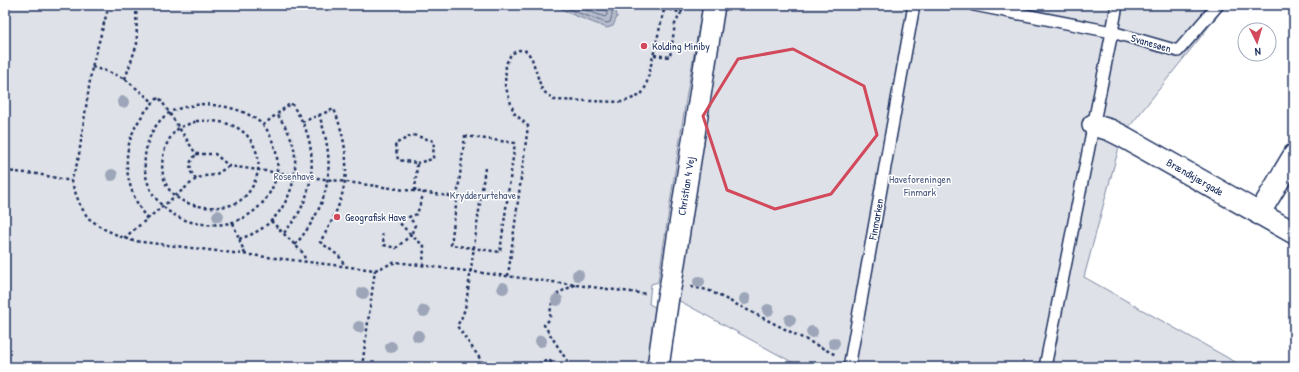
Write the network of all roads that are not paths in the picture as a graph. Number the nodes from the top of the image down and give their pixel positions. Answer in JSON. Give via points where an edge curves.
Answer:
{"nodes":[{"id":1,"x":714,"y":5,"type":"edge"},
{"id":2,"x":914,"y":5,"type":"edge"},
{"id":3,"x":974,"y":5,"type":"edge"},
{"id":4,"x":1117,"y":5,"type":"edge"},
{"id":5,"x":1218,"y":5,"type":"edge"},
{"id":6,"x":1112,"y":32,"type":"junction"},
{"id":7,"x":1093,"y":126,"type":"junction"},
{"id":8,"x":1294,"y":155,"type":"edge"},
{"id":9,"x":1259,"y":214,"type":"junction"},
{"id":10,"x":1294,"y":233,"type":"edge"},
{"id":11,"x":850,"y":362,"type":"road end"},
{"id":12,"x":658,"y":367,"type":"edge"},
{"id":13,"x":1045,"y":367,"type":"edge"}],
"edges":[{"from":1,"to":12,"type":"street","name":"Christian 4 Vej"},
{"from":2,"to":11,"type":"lane","name":"Finmarken"},
{"from":3,"to":6,"type":"lane"},
{"from":4,"to":6,"type":"lane"},
{"from":5,"to":6,"type":"lane","name":"Svanesøen","via":[[1178,51]]},
{"from":6,"to":7,"type":"lane"},
{"from":7,"to":9,"type":"street","name":"Brændkjærgade","via":[[1122,136]]},
{"from":7,"to":13,"type":"lane"},
{"from":8,"to":9,"type":"street"},
{"from":9,"to":10,"type":"street","name":"Brændkjærgade"}]}
